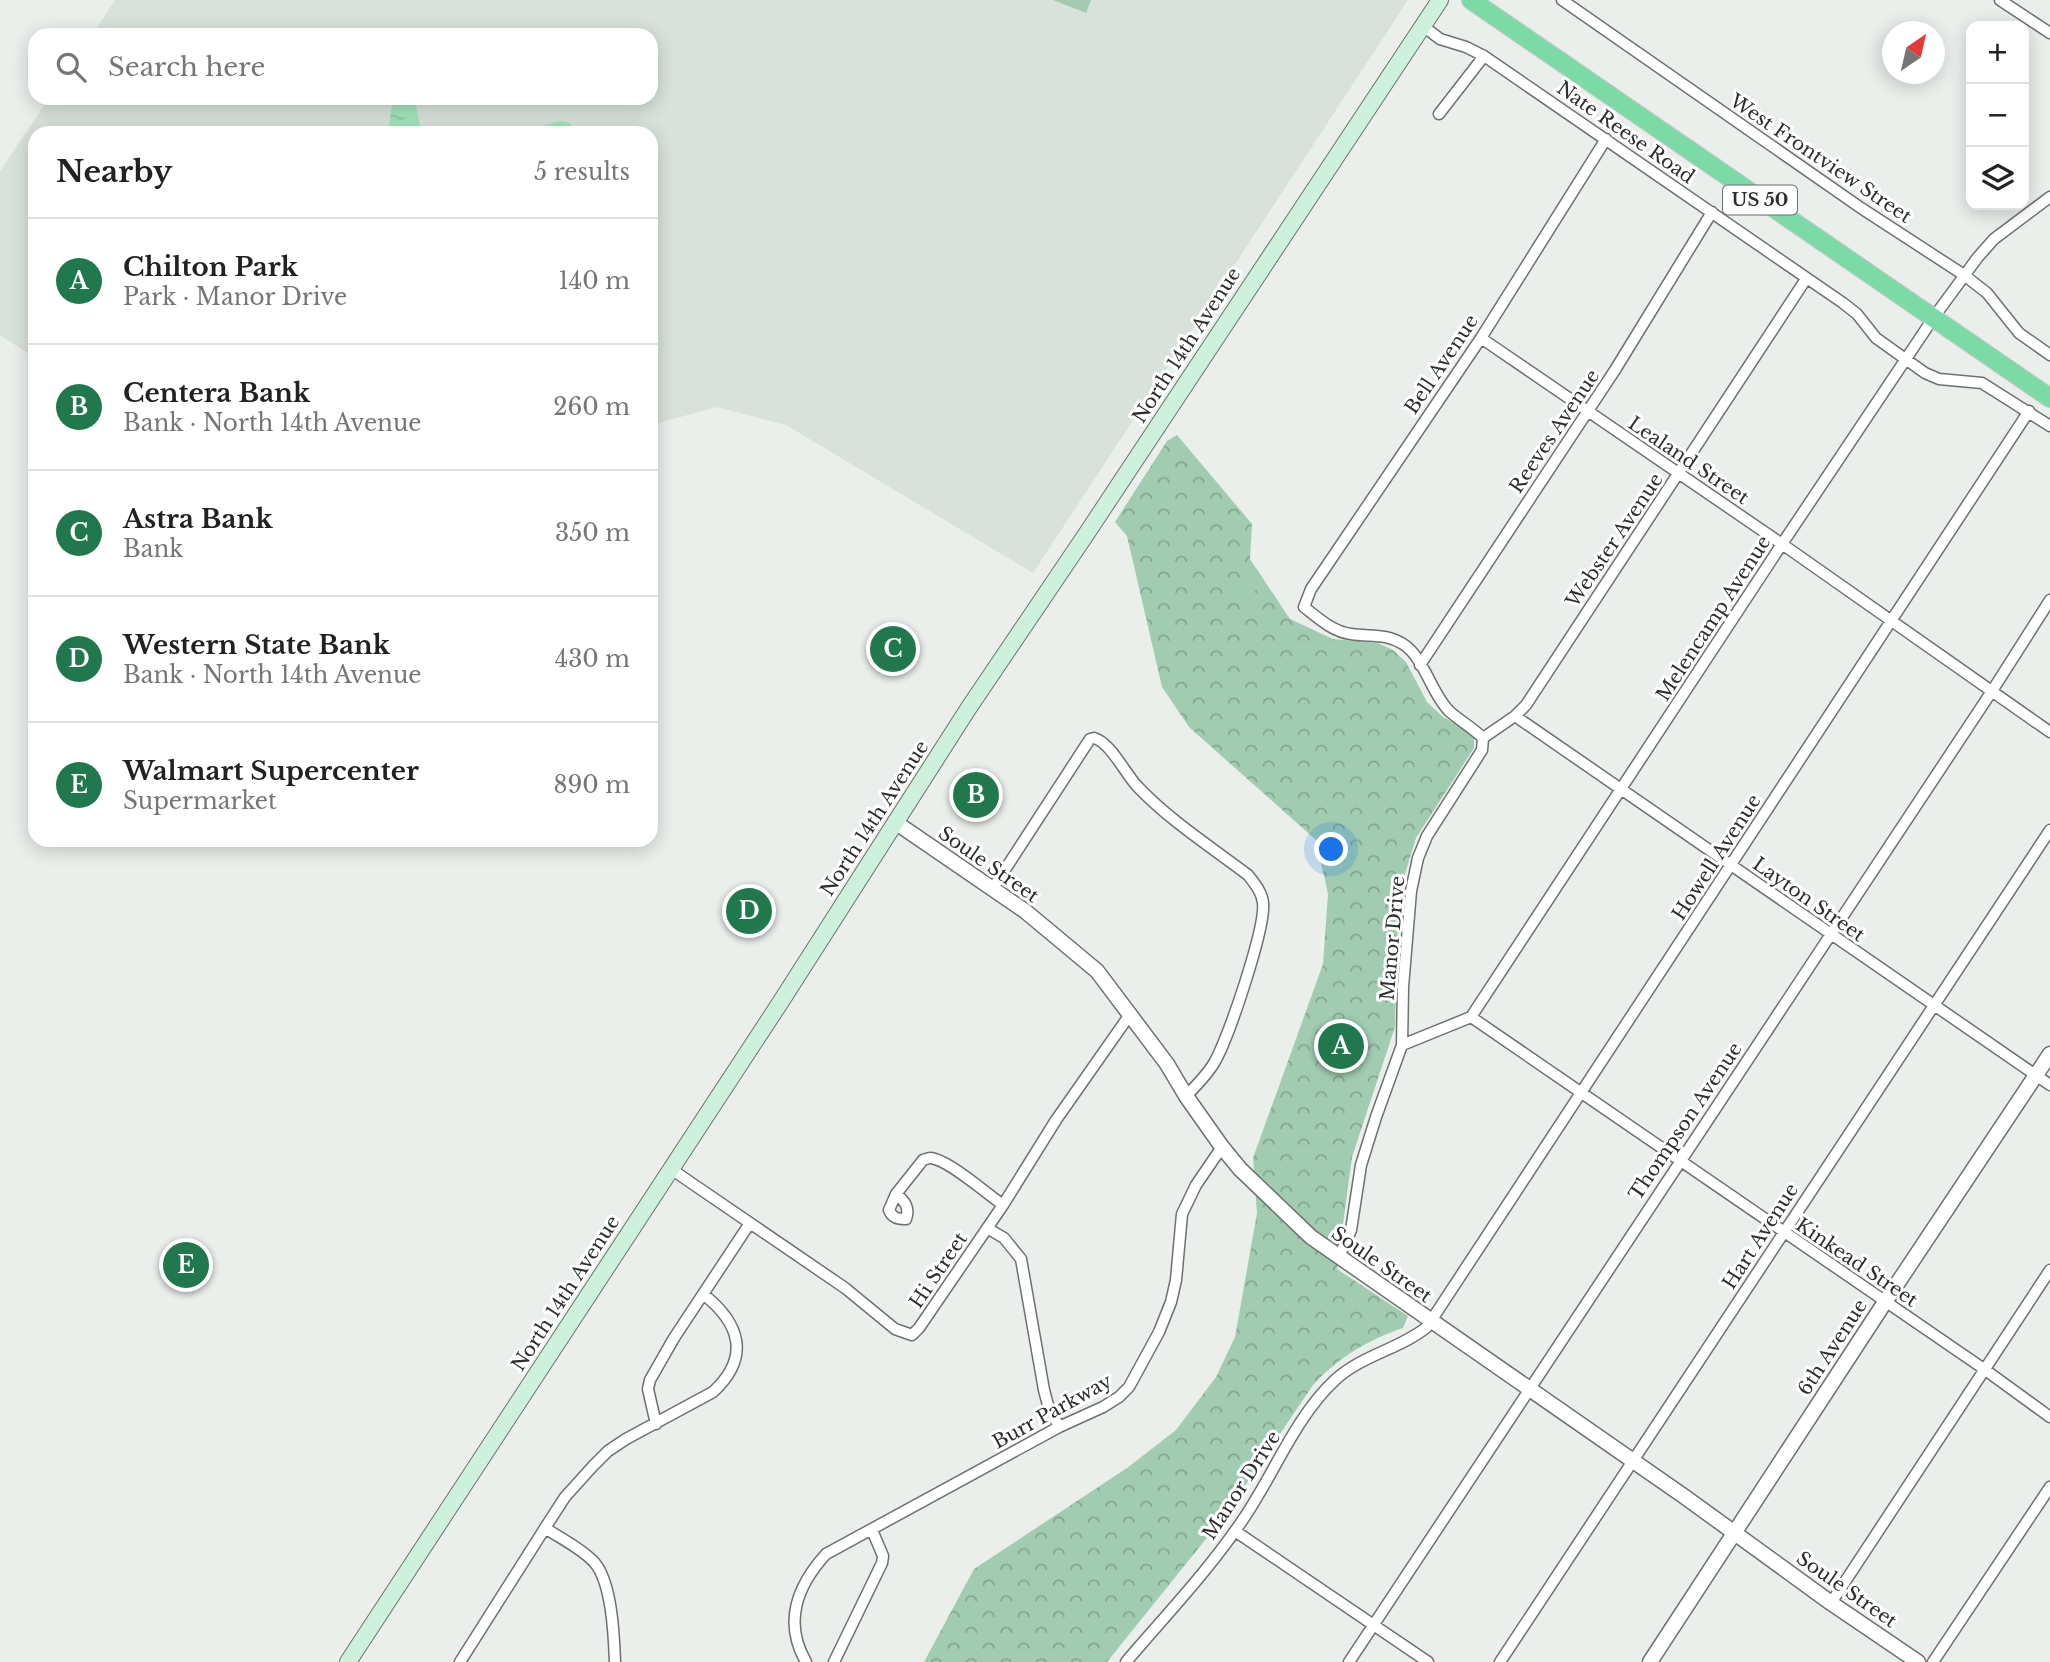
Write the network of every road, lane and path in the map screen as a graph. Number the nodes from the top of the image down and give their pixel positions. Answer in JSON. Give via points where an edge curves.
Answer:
{"nodes":[{"id":1,"x":1440,"y":0,"type":"edge"},
{"id":2,"x":1471,"y":0,"type":"edge"},
{"id":3,"x":1562,"y":0,"type":"edge"},
{"id":4,"x":2000,"y":0,"type":"edge"},
{"id":5,"x":2012,"y":3,"type":"edge"},
{"id":6,"x":1423,"y":26,"type":"junction"},
{"id":7,"x":2050,"y":33,"type":"edge"},
{"id":8,"x":1484,"y":56,"type":"junction"},
{"id":9,"x":1439,"y":114,"type":"dead end"},
{"id":10,"x":1606,"y":139,"type":"junction"},
{"id":11,"x":2050,"y":197,"type":"edge"},
{"id":12,"x":1712,"y":212,"type":"junction"},
{"id":13,"x":1964,"y":275,"type":"junction"},
{"id":14,"x":1807,"y":279,"type":"junction"},
{"id":15,"x":1934,"y":317,"type":"junction"},
{"id":16,"x":1481,"y":338,"type":"junction"},
{"id":17,"x":2050,"y":355,"type":"edge"},
{"id":18,"x":1906,"y":359,"type":"junction"},
{"id":19,"x":2050,"y":398,"type":"edge"},
{"id":20,"x":1588,"y":411,"type":"junction"},
{"id":21,"x":2029,"y":411,"type":"junction"},
{"id":22,"x":2050,"y":426,"type":"edge"},
{"id":23,"x":1680,"y":473,"type":"junction"},
{"id":24,"x":1782,"y":544,"type":"junction"},
{"id":25,"x":2050,"y":600,"type":"edge"},
{"id":26,"x":1892,"y":622,"type":"junction"},
{"id":27,"x":1420,"y":665,"type":"junction"},
{"id":28,"x":1992,"y":691,"type":"junction"},
{"id":29,"x":1515,"y":716,"type":"junction"},
{"id":30,"x":2050,"y":732,"type":"edge"},
{"id":31,"x":1483,"y":738,"type":"junction"},
{"id":32,"x":1622,"y":791,"type":"junction"},
{"id":33,"x":895,"y":822,"type":"junction"},
{"id":34,"x":2050,"y":830,"type":"edge"},
{"id":35,"x":1731,"y":866,"type":"junction"},
{"id":36,"x":993,"y":888,"type":"junction"},
{"id":37,"x":1831,"y":935,"type":"junction"},
{"id":38,"x":1933,"y":1006,"type":"junction"},
{"id":39,"x":1130,"y":1013,"type":"junction"},
{"id":40,"x":1471,"y":1017,"type":"junction"},
{"id":41,"x":1402,"y":1045,"type":"junction"},
{"id":42,"x":2050,"y":1054,"type":"edge"},
{"id":43,"x":2036,"y":1076,"type":"junction"},
{"id":44,"x":2050,"y":1086,"type":"edge"},
{"id":45,"x":1580,"y":1093,"type":"junction"},
{"id":46,"x":1186,"y":1096,"type":"junction"},
{"id":47,"x":1222,"y":1147,"type":"junction"},
{"id":48,"x":1679,"y":1161,"type":"junction"},
{"id":49,"x":671,"y":1169,"type":"junction"},
{"id":50,"x":896,"y":1194,"type":"dead end"},
{"id":51,"x":1003,"y":1205,"type":"junction"},
{"id":52,"x":750,"y":1223,"type":"junction"},
{"id":53,"x":987,"y":1228,"type":"junction"},
{"id":54,"x":1783,"y":1233,"type":"junction"},
{"id":55,"x":1339,"y":1257,"type":"junction"},
{"id":56,"x":2050,"y":1270,"type":"edge"},
{"id":57,"x":703,"y":1294,"type":"junction"},
{"id":58,"x":1885,"y":1301,"type":"junction"},
{"id":59,"x":1431,"y":1321,"type":"junction"},
{"id":60,"x":1984,"y":1368,"type":"junction"},
{"id":61,"x":1529,"y":1389,"type":"junction"},
{"id":62,"x":2050,"y":1417,"type":"edge"},
{"id":63,"x":656,"y":1424,"type":"junction"},
{"id":64,"x":1059,"y":1427,"type":"junction"},
{"id":65,"x":1632,"y":1460,"type":"junction"},
{"id":66,"x":2050,"y":1488,"type":"edge"},
{"id":67,"x":545,"y":1528,"type":"junction"},
{"id":68,"x":872,"y":1530,"type":"junction"},
{"id":69,"x":1235,"y":1531,"type":"junction"},
{"id":70,"x":1735,"y":1533,"type":"junction"},
{"id":71,"x":1831,"y":1603,"type":"junction"},
{"id":72,"x":1374,"y":1625,"type":"junction"},
{"id":73,"x":348,"y":1662,"type":"edge"},
{"id":74,"x":460,"y":1662,"type":"edge"},
{"id":75,"x":615,"y":1662,"type":"edge"},
{"id":76,"x":806,"y":1662,"type":"edge"},
{"id":77,"x":834,"y":1662,"type":"edge"},
{"id":78,"x":1126,"y":1662,"type":"edge"},
{"id":79,"x":1349,"y":1662,"type":"edge"},
{"id":80,"x":1428,"y":1662,"type":"edge"},
{"id":81,"x":1500,"y":1662,"type":"edge"},
{"id":82,"x":1650,"y":1662,"type":"edge"},
{"id":83,"x":1918,"y":1662,"type":"edge"},
{"id":84,"x":1933,"y":1662,"type":"edge"}],
"edges":[{"from":1,"to":6,"type":"main road","name":"North 14th Avenue"},
{"from":2,"to":15,"type":"highway","number":"US 50"},
{"from":3,"to":13,"type":"street","name":"West Frontview Street"},
{"from":4,"to":5,"type":"street"},
{"from":5,"to":7,"type":"street"},
{"from":6,"to":8,"type":"street","name":"Nate Reese Road","via":[[1440,39]]},
{"from":6,"to":33,"type":"main road","name":"North 14th Avenue"},
{"from":8,"to":9,"type":"street"},
{"from":8,"to":10,"type":"street","name":"Nate Reese Road"},
{"from":10,"to":12,"type":"street","name":"Nate Reese Road"},
{"from":10,"to":16,"type":"street","name":"Bell Avenue"},
{"from":11,"to":13,"type":"street","name":"Melencamp Avenue","via":[[1994,239]]},
{"from":12,"to":14,"type":"street","name":"Nate Reese Road"},
{"from":12,"to":20,"type":"street","name":"Reeves Avenue"},
{"from":13,"to":15,"type":"street","name":"Melencamp Avenue"},
{"from":13,"to":17,"type":"street","name":"West Frontview Street","via":[[1987,293],[2019,333]]},
{"from":14,"to":18,"type":"street","name":"Nate Reese Road","via":[[1857,313],[1876,338]]},
{"from":14,"to":23,"type":"street","name":"Webster Avenue"},
{"from":15,"to":18,"type":"street","name":"Melencamp Avenue"},
{"from":15,"to":19,"type":"highway","number":"US 50"},
{"from":16,"to":20,"type":"street","name":"Lealand Street"},
{"from":16,"to":27,"type":"street","name":"Bell Avenue","via":[[1311,589],[1304,607],[1349,634],[1388,636],[1406,646]]},
{"from":18,"to":21,"type":"street","name":"Nate Reese Road","via":[[1939,379],[1982,383]]},
{"from":18,"to":24,"type":"street","name":"Melencamp Avenue"},
{"from":20,"to":23,"type":"street","name":"Lealand Street"},
{"from":20,"to":27,"type":"street","name":"Reeves Avenue"},
{"from":21,"to":22,"type":"street","name":"Nate Reese Road"},
{"from":21,"to":26,"type":"street","name":"Howell Avenue"},
{"from":23,"to":24,"type":"street","name":"Lealand Street"},
{"from":23,"to":29,"type":"street","name":"Webster Avenue"},
{"from":24,"to":26,"type":"street","name":"Lealand Street"},
{"from":24,"to":32,"type":"street","name":"Melencamp Avenue"},
{"from":25,"to":28,"type":"street","name":"Thompson Avenue"},
{"from":26,"to":28,"type":"street","name":"Lealand Street"},
{"from":26,"to":35,"type":"street","name":"Howell Avenue"},
{"from":27,"to":31,"type":"street","via":[[1450,712]]},
{"from":28,"to":30,"type":"street","name":"Lealand Street"},
{"from":28,"to":37,"type":"street","name":"Thompson Avenue"},
{"from":29,"to":31,"type":"street","name":"Webster Avenue"},
{"from":29,"to":32,"type":"street","name":"Layton Street"},
{"from":31,"to":41,"type":"street","name":"Manor Drive","via":[[1482,750],[1418,858],[1411,891]]},
{"from":32,"to":35,"type":"street","name":"Layton Street"},
{"from":32,"to":40,"type":"street","name":"Melencamp Avenue"},
{"from":33,"to":36,"type":"street","name":"Soule Street"},
{"from":33,"to":49,"type":"main road","name":"North 14th Avenue"},
{"from":34,"to":38,"type":"street","name":"Hart Avenue"},
{"from":35,"to":37,"type":"street","name":"Layton Street"},
{"from":35,"to":45,"type":"street","name":"Howell Avenue"},
{"from":36,"to":39,"type":"street","name":"Soule Street","via":[[1097,971]]},
{"from":36,"to":46,"type":"street","via":[[1090,739],[1098,738],[1162,809],[1248,875],[1263,901],[1257,940],[1214,1063]]},
{"from":37,"to":38,"type":"street","name":"Layton Street"},
{"from":37,"to":48,"type":"street","name":"Thompson Avenue"},
{"from":38,"to":43,"type":"street","name":"Layton Street"},
{"from":38,"to":54,"type":"street","name":"Hart Avenue"},
{"from":39,"to":46,"type":"street","name":"Soule Street"},
{"from":39,"to":51,"type":"street","name":"Hi Street"},
{"from":40,"to":41,"type":"street"},
{"from":40,"to":45,"type":"street","name":"Kinkead Street"},
{"from":41,"to":55,"type":"street","name":"Manor Drive","via":[[1361,1164],[1351,1230]]},
{"from":42,"to":43,"type":"street","name":"6th Avenue"},
{"from":43,"to":44,"type":"street","name":"Layton Street"},
{"from":43,"to":58,"type":"street","name":"6th Avenue"},
{"from":45,"to":48,"type":"street","name":"Kinkead Street"},
{"from":45,"to":59,"type":"street","name":"Howell Avenue"},
{"from":46,"to":47,"type":"street","name":"Soule Street"},
{"from":47,"to":55,"type":"street","name":"Soule Street","via":[[1278,1208]]},
{"from":47,"to":64,"type":"street","name":"Burr Parkway","via":[[1182,1214],[1171,1302],[1129,1387],[1103,1407]]},
{"from":48,"to":54,"type":"street","name":"Kinkead Street"},
{"from":48,"to":61,"type":"street","name":"Thompson Avenue"},
{"from":49,"to":52,"type":"street","name":"Hi Street"},
{"from":49,"to":73,"type":"main road","name":"North 14th Avenue"},
{"from":50,"to":51,"type":"street","via":[[923,1160],[930,1158]]},
{"from":51,"to":53,"type":"street","name":"Hi Street"},
{"from":52,"to":53,"type":"street","name":"Hi Street","via":[[845,1288],[895,1329],[912,1335]]},
{"from":52,"to":57,"type":"street"},
{"from":53,"to":64,"type":"street","via":[[1004,1238],[1021,1259],[1044,1390]]},
{"from":54,"to":58,"type":"street","name":"Kinkead Street"},
{"from":54,"to":65,"type":"street","name":"Hart Avenue"},
{"from":55,"to":59,"type":"street","name":"Soule Street"},
{"from":56,"to":60,"type":"street"},
{"from":57,"to":63,"type":"street","via":[[650,1380]]},
{"from":57,"to":63,"type":"street","via":[[730,1320],[737,1355],[732,1370],[713,1392]]},
{"from":58,"to":60,"type":"street","name":"Kinkead Street"},
{"from":58,"to":70,"type":"street","name":"6th Avenue"},
{"from":59,"to":61,"type":"street","name":"Soule Street"},
{"from":59,"to":69,"type":"street","name":"Manor Drive","via":[[1417,1335],[1336,1379],[1317,1400]]},
{"from":60,"to":62,"type":"street","name":"Kinkead Street"},
{"from":60,"to":71,"type":"street"},
{"from":61,"to":65,"type":"street","name":"Soule Street"},
{"from":61,"to":72,"type":"street","name":"Thompson Avenue"},
{"from":63,"to":67,"type":"street","via":[[608,1451],[565,1497]]},
{"from":64,"to":68,"type":"street","name":"Burr Parkway"},
{"from":65,"to":70,"type":"street","name":"Soule Street"},
{"from":65,"to":81,"type":"street","name":"Hart Avenue"},
{"from":66,"to":84,"type":"street"},
{"from":67,"to":74,"type":"street"},
{"from":67,"to":75,"type":"street","via":[[597,1566],[607,1596]]},
{"from":68,"to":76,"type":"street","name":"Burr Parkway","via":[[825,1554],[810,1571],[794,1615],[796,1640]]},
{"from":68,"to":77,"type":"street","via":[[882,1563]]},
{"from":69,"to":72,"type":"street"},
{"from":69,"to":78,"type":"street","name":"Manor Drive"},
{"from":70,"to":71,"type":"street","name":"Soule Street"},
{"from":70,"to":82,"type":"street","name":"6th Avenue"},
{"from":71,"to":83,"type":"street","name":"Soule Street"},
{"from":72,"to":79,"type":"street","name":"Thompson Avenue"},
{"from":72,"to":80,"type":"street"}]}
